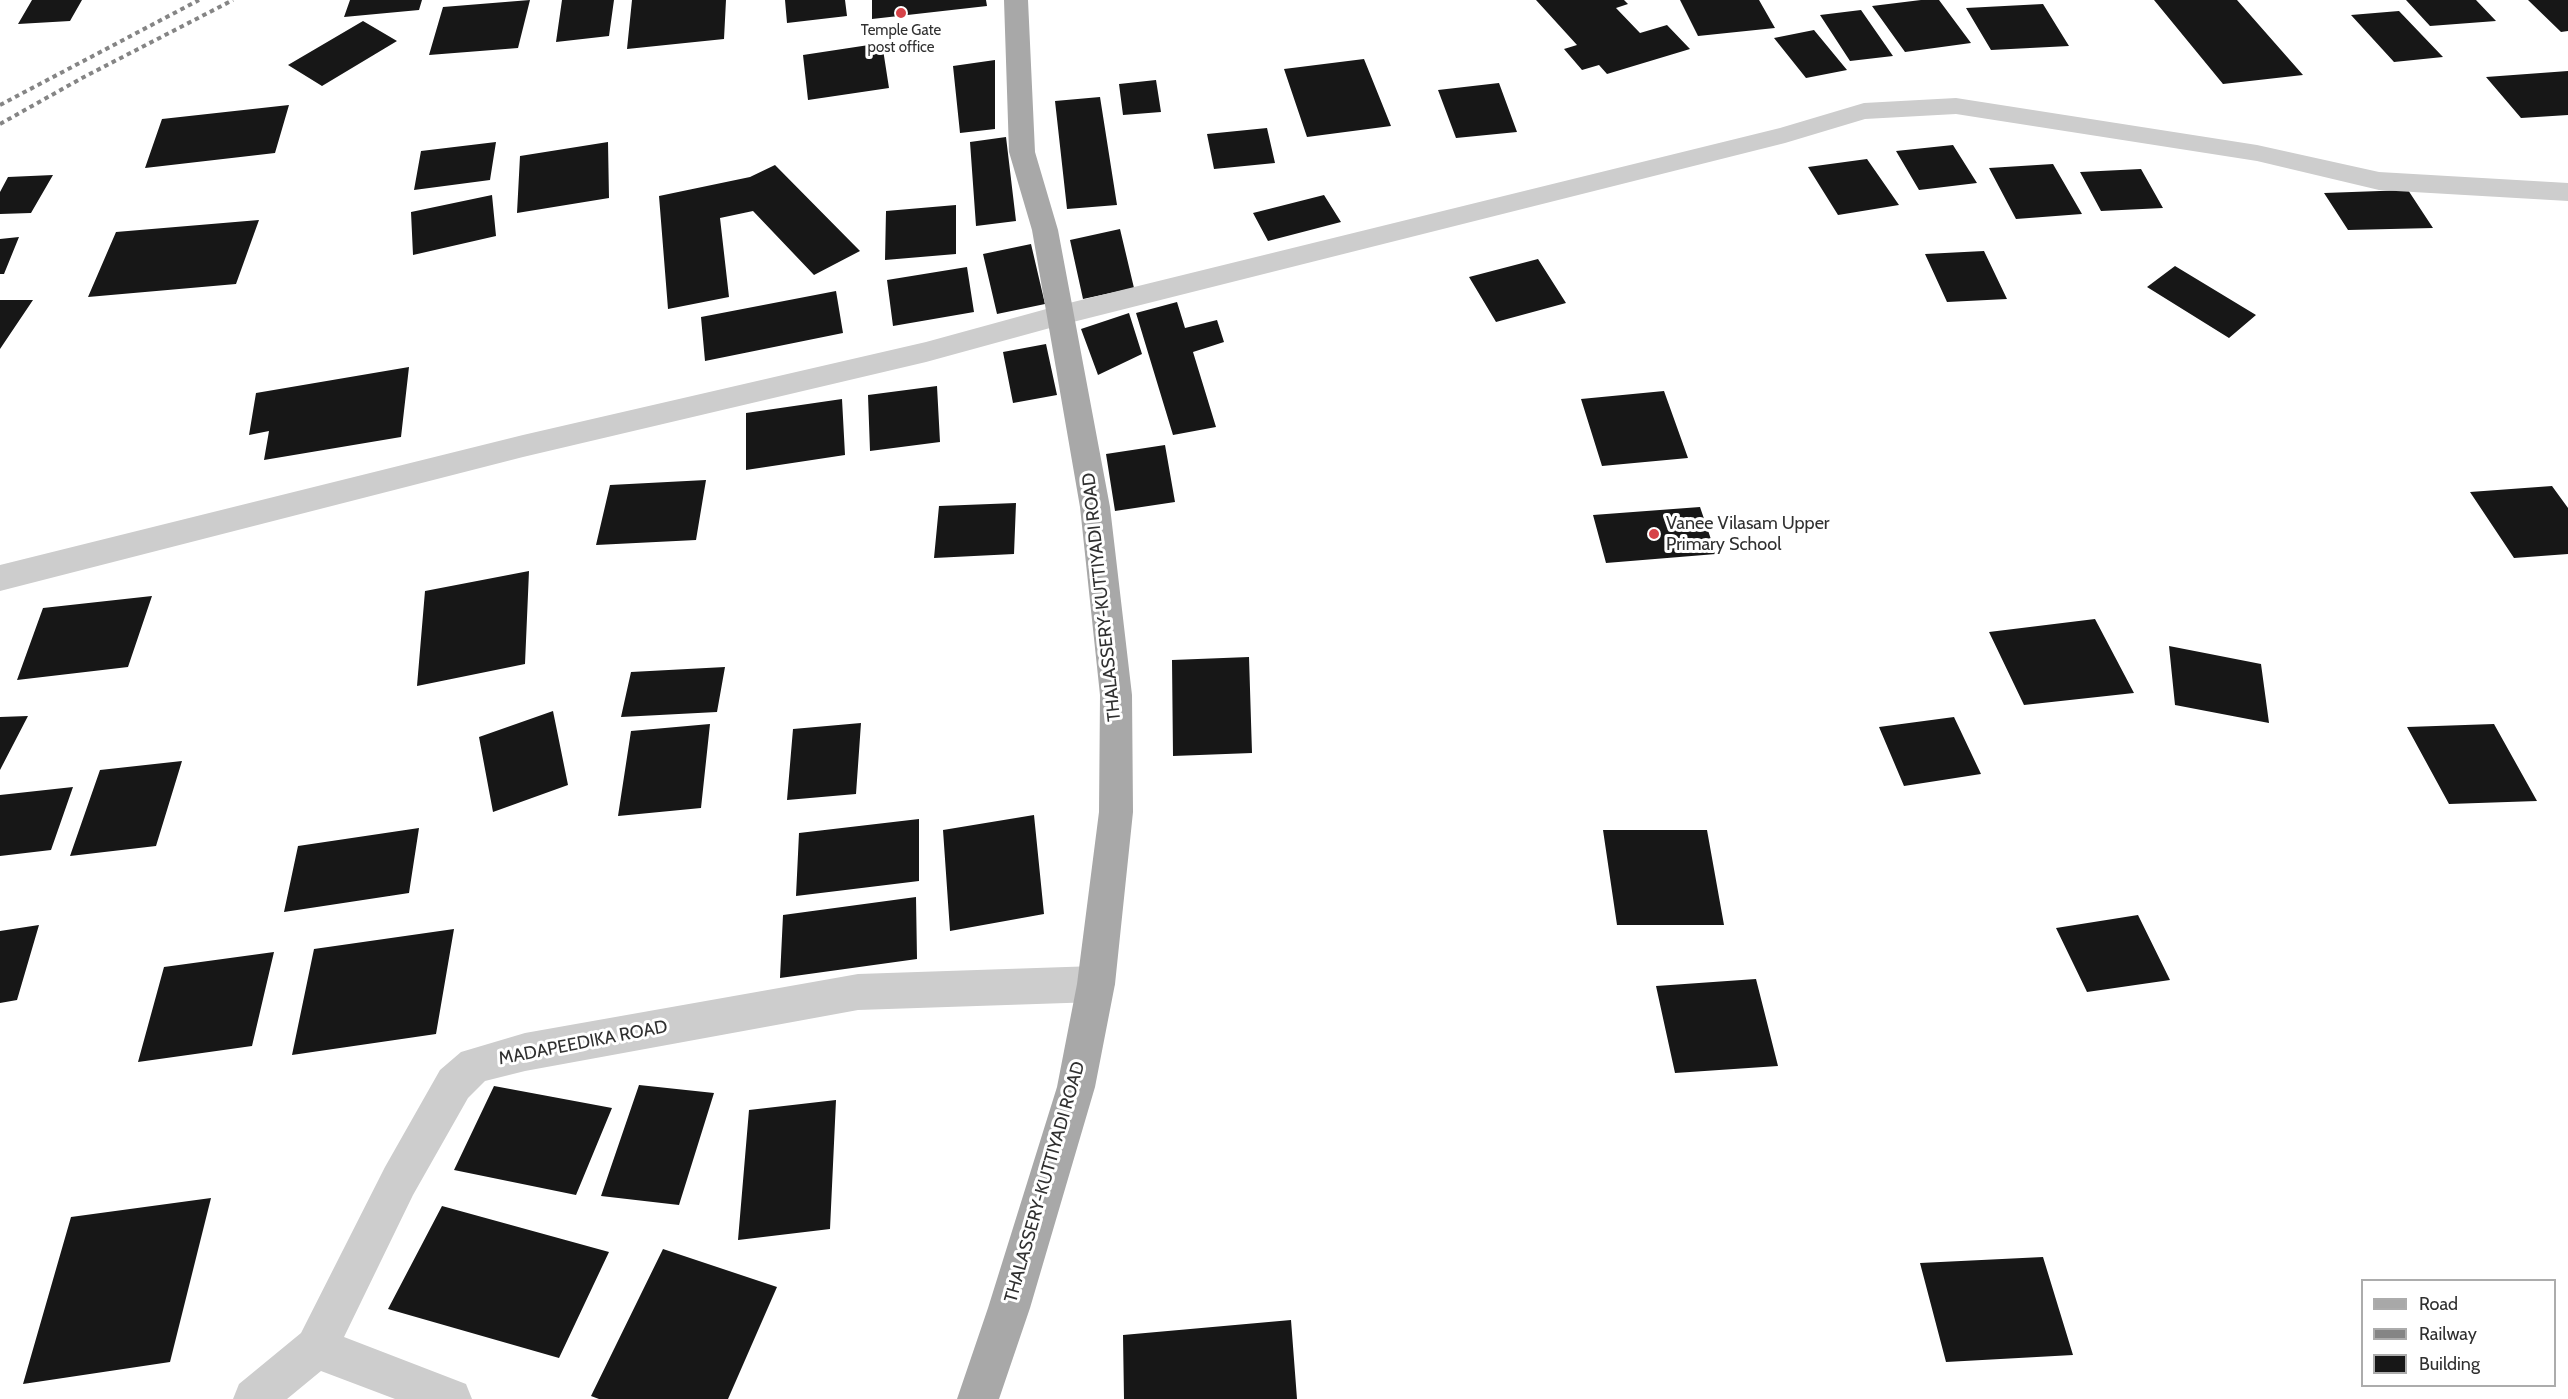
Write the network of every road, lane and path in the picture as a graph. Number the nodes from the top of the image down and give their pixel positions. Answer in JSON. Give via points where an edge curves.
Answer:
{"nodes":[{"id":1,"x":1016,"y":0,"type":"edge"},
{"id":2,"x":2568,"y":192,"type":"edge"},
{"id":3,"x":1060,"y":315,"type":"junction"},
{"id":4,"x":0,"y":578,"type":"edge"},
{"id":5,"x":1096,"y":984,"type":"junction"},
{"id":6,"x":316,"y":1348,"type":"junction"},
{"id":7,"x":254,"y":1399,"type":"edge"},
{"id":8,"x":451,"y":1399,"type":"edge"},
{"id":9,"x":978,"y":1399,"type":"edge"}],
"edges":[{"from":1,"to":3,"type":"main road","name":"THALASSERY-KUTTIYADI ROAD","via":[[1022,152],[1045,230]]},
{"from":2,"to":3,"type":"street","via":[[2379,181],[2257,153],[1956,106],[1864,111],[1785,135]]},
{"from":3,"to":4,"type":"street","via":[[1001,334],[419,472]]},
{"from":3,"to":5,"type":"main road","name":"THALASSERY-KUTTIYADI ROAD","via":[[1095,507],[1116,695],[1116,812]]},
{"from":5,"to":6,"type":"street","name":"MADAPEEDIKA ROAD","via":[[858,992],[525,1052],[475,1065],[454,1084],[421,1142]]},
{"from":5,"to":9,"type":"main road","name":"THALASSERY-KUTTIYADI ROAD","via":[[1076,1087]]},
{"from":6,"to":7,"type":"street","name":"MADAPEEDIKA ROAD"},
{"from":6,"to":8,"type":"street"}]}
